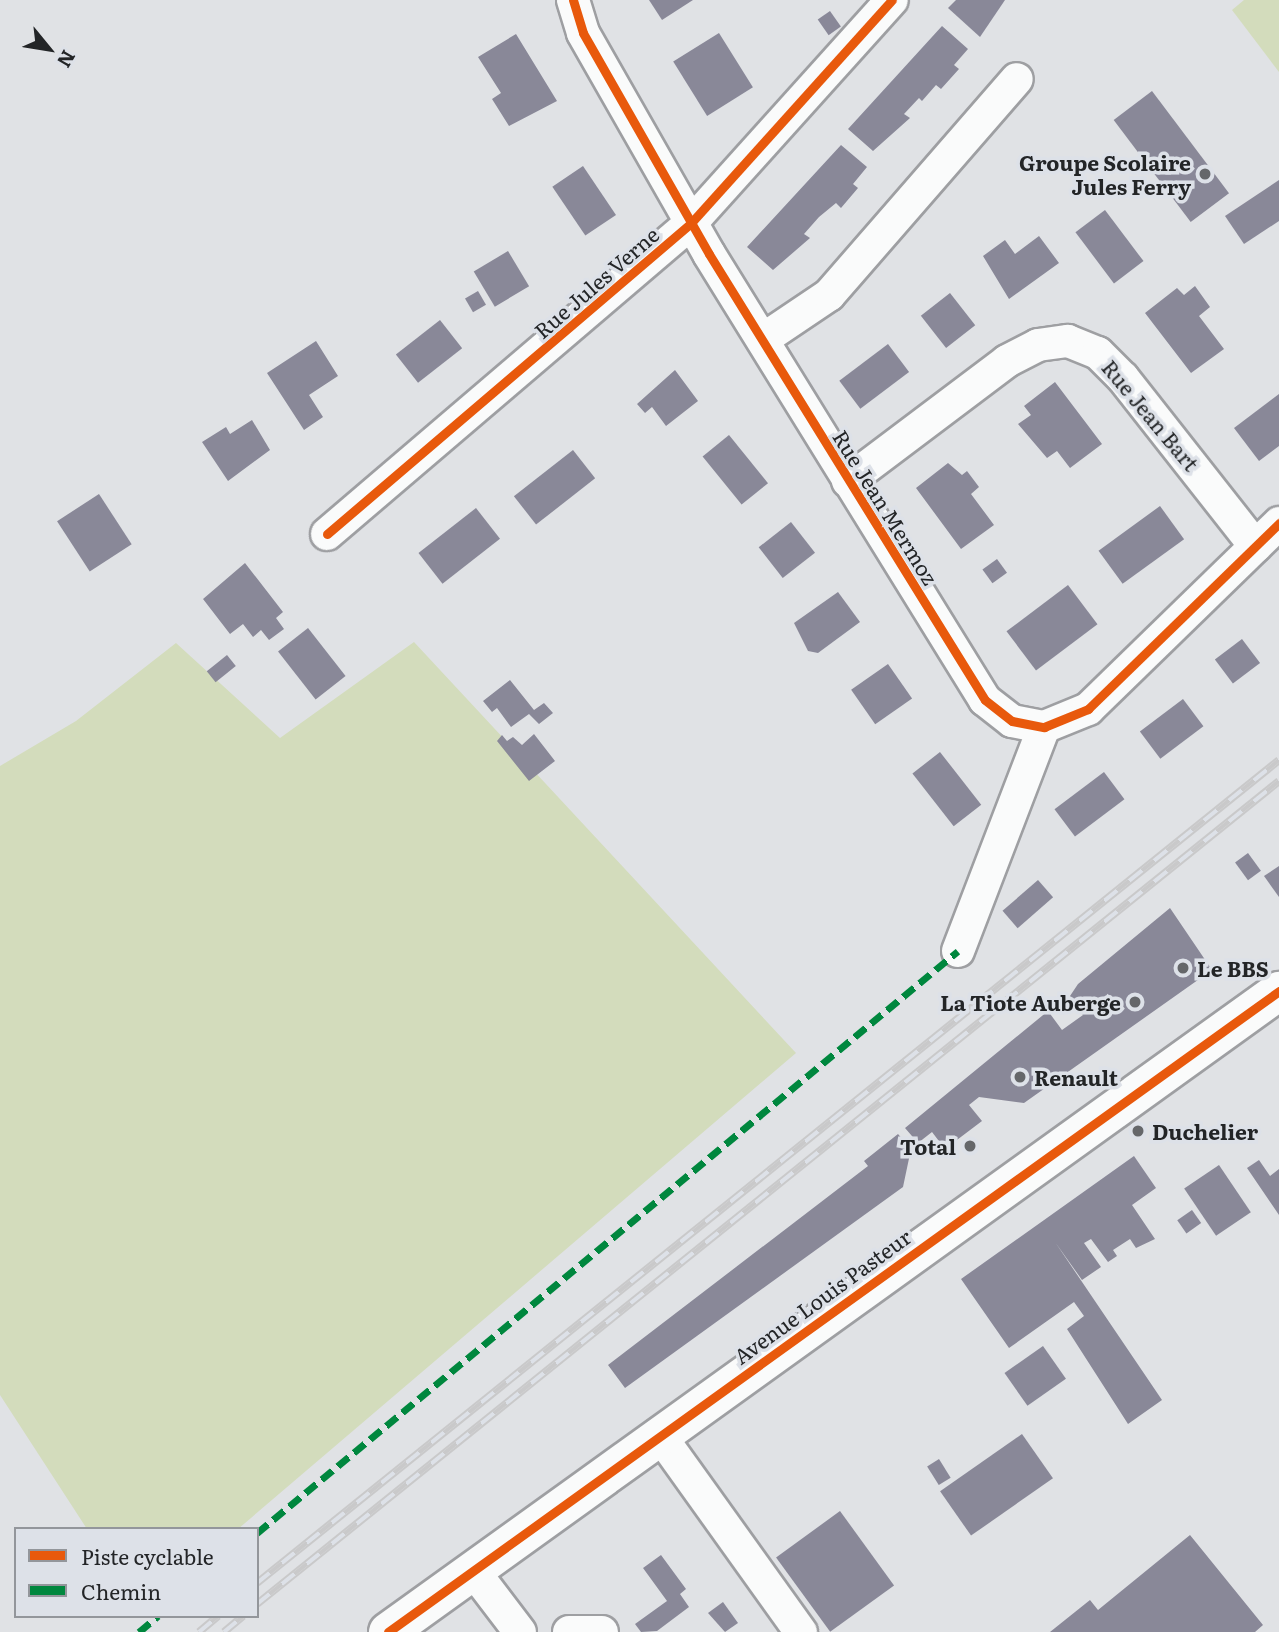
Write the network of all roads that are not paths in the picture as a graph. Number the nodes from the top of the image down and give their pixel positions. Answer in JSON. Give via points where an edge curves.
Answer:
{"nodes":[{"id":1,"x":573,"y":0,"type":"edge"},
{"id":2,"x":892,"y":0,"type":"edge"},
{"id":3,"x":1017,"y":79,"type":"dead end"},
{"id":4,"x":691,"y":223,"type":"junction"},
{"id":5,"x":765,"y":338,"type":"junction"},
{"id":6,"x":848,"y":481,"type":"junction"},
{"id":7,"x":1279,"y":523,"type":"edge"},
{"id":8,"x":327,"y":534,"type":"dead end"},
{"id":9,"x":1255,"y":546,"type":"junction"},
{"id":10,"x":1044,"y":727,"type":"junction"},
{"id":11,"x":958,"y":951,"type":"dead end"},
{"id":12,"x":1279,"y":991,"type":"edge"},
{"id":13,"x":659,"y":1434,"type":"junction"},
{"id":14,"x":472,"y":1569,"type":"junction"},
{"id":15,"x":515,"y":1625,"type":"edge"},
{"id":16,"x":388,"y":1632,"type":"edge"},
{"id":17,"x":545,"y":1632,"type":"edge"},
{"id":18,"x":569,"y":1632,"type":"edge"},
{"id":19,"x":602,"y":1632,"type":"edge"},
{"id":20,"x":801,"y":1632,"type":"edge"}],
"edges":[{"from":1,"to":4,"type":"street","name":"Rue Jean Mermoz","via":[[583,33]]},
{"from":2,"to":4,"type":"street","name":"Rue Jules Verne"},
{"from":3,"to":5,"type":"street","via":[[829,295]]},
{"from":4,"to":5,"type":"street","name":"Rue Jean Mermoz"},
{"from":4,"to":8,"type":"street","name":"Rue Jules Verne"},
{"from":5,"to":6,"type":"street","name":"Rue Jean Mermoz"},
{"from":6,"to":9,"type":"street","name":"Rue Jean Bart","via":[[1007,361],[1038,345],[1068,341],[1098,353],[1123,378]]},
{"from":6,"to":10,"type":"street","name":"Rue Jean Mermoz","via":[[985,700],[1012,721]]},
{"from":7,"to":9,"type":"street"},
{"from":9,"to":10,"type":"street","via":[[1088,709]]},
{"from":10,"to":11,"type":"street"},
{"from":12,"to":13,"type":"main road","name":"Avenue Louis Pasteur"},
{"from":13,"to":14,"type":"main road","name":"Avenue Louis Pasteur"},
{"from":13,"to":20,"type":"street"},
{"from":14,"to":15,"type":"street"},
{"from":14,"to":16,"type":"main road","name":"Avenue Louis Pasteur"},
{"from":15,"to":17,"type":"street"},
{"from":18,"to":19,"type":"street"}]}
